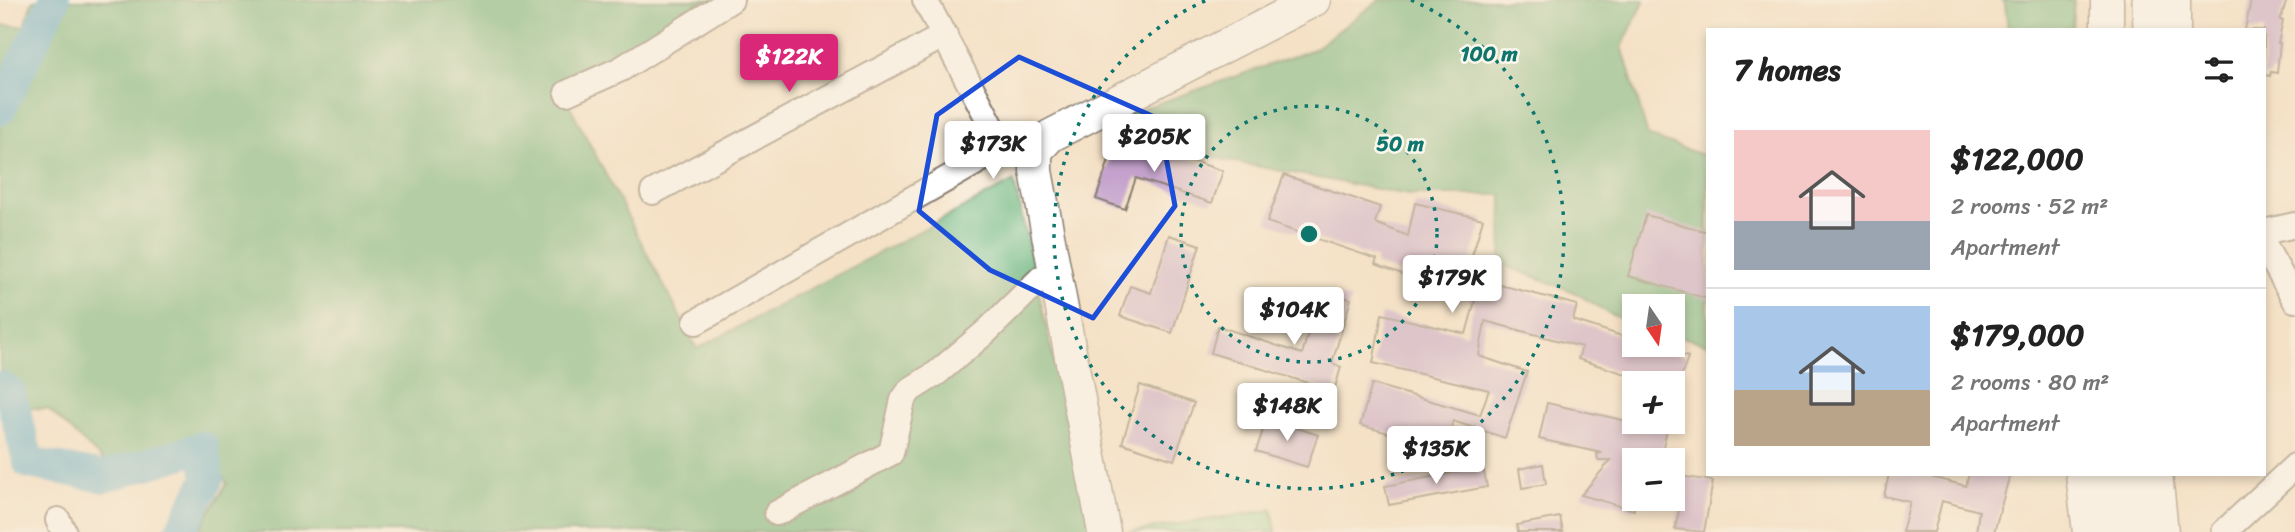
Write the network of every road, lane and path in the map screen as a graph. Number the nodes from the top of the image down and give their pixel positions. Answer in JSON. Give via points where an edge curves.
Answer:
{"nodes":[{"id":1,"x":731,"y":0,"type":"edge"},
{"id":2,"x":925,"y":0,"type":"edge"},
{"id":3,"x":1275,"y":0,"type":"edge"},
{"id":4,"x":1314,"y":0,"type":"edge"},
{"id":5,"x":2107,"y":0,"type":"edge"},
{"id":6,"x":2128,"y":0,"type":"edge"},
{"id":7,"x":2151,"y":0,"type":"edge"},
{"id":8,"x":2174,"y":0,"type":"edge"},
{"id":9,"x":2107,"y":28,"type":"edge"},
{"id":10,"x":2127,"y":28,"type":"edge"},
{"id":11,"x":2151,"y":28,"type":"edge"},
{"id":12,"x":2174,"y":28,"type":"edge"},
{"id":13,"x":946,"y":35,"type":"junction"},
{"id":14,"x":567,"y":93,"type":"dead end"},
{"id":15,"x":1011,"y":146,"type":"junction"},
{"id":16,"x":653,"y":192,"type":"dead end"},
{"id":17,"x":2295,"y":225,"type":"edge"},
{"id":18,"x":2266,"y":232,"type":"edge"},
{"id":19,"x":2266,"y":248,"type":"edge"},
{"id":20,"x":1041,"y":278,"type":"junction"},
{"id":21,"x":2295,"y":300,"type":"edge"},
{"id":22,"x":696,"y":322,"type":"dead end"},
{"id":23,"x":2295,"y":466,"type":"edge"},
{"id":24,"x":2082,"y":476,"type":"edge"},
{"id":25,"x":2107,"y":476,"type":"edge"},
{"id":26,"x":2134,"y":476,"type":"edge"},
{"id":27,"x":2156,"y":476,"type":"edge"},
{"id":28,"x":777,"y":513,"type":"dead end"},
{"id":29,"x":1085,"y":532,"type":"edge"},
{"id":30,"x":1104,"y":532,"type":"edge"},
{"id":31,"x":2089,"y":532,"type":"edge"},
{"id":32,"x":2115,"y":532,"type":"edge"},
{"id":33,"x":2141,"y":532,"type":"edge"},
{"id":34,"x":2162,"y":532,"type":"edge"},
{"id":35,"x":2224,"y":532,"type":"edge"}],
"edges":[{"from":1,"to":14,"type":"street","via":[[621,69]]},
{"from":2,"to":13,"type":"street"},
{"from":3,"to":15,"type":"main road","via":[[1045,117]]},
{"from":4,"to":30,"type":"main road","via":[[1050,136],[1036,151],[1036,171]]},
{"from":5,"to":9,"type":"main road"},
{"from":6,"to":10,"type":"highway"},
{"from":7,"to":11,"type":"highway"},
{"from":8,"to":12,"type":"main road"},
{"from":13,"to":15,"type":"street"},
{"from":13,"to":16,"type":"street"},
{"from":15,"to":20,"type":"main road"},
{"from":15,"to":22,"type":"street"},
{"from":17,"to":18,"type":"street"},
{"from":19,"to":21,"type":"street"},
{"from":20,"to":28,"type":"street","via":[[987,331],[910,390],[903,400],[891,453]]},
{"from":20,"to":29,"type":"main road"},
{"from":23,"to":35,"type":"street"},
{"from":24,"to":31,"type":"main road"},
{"from":25,"to":32,"type":"highway"},
{"from":26,"to":33,"type":"highway"},
{"from":27,"to":34,"type":"main road"}]}
